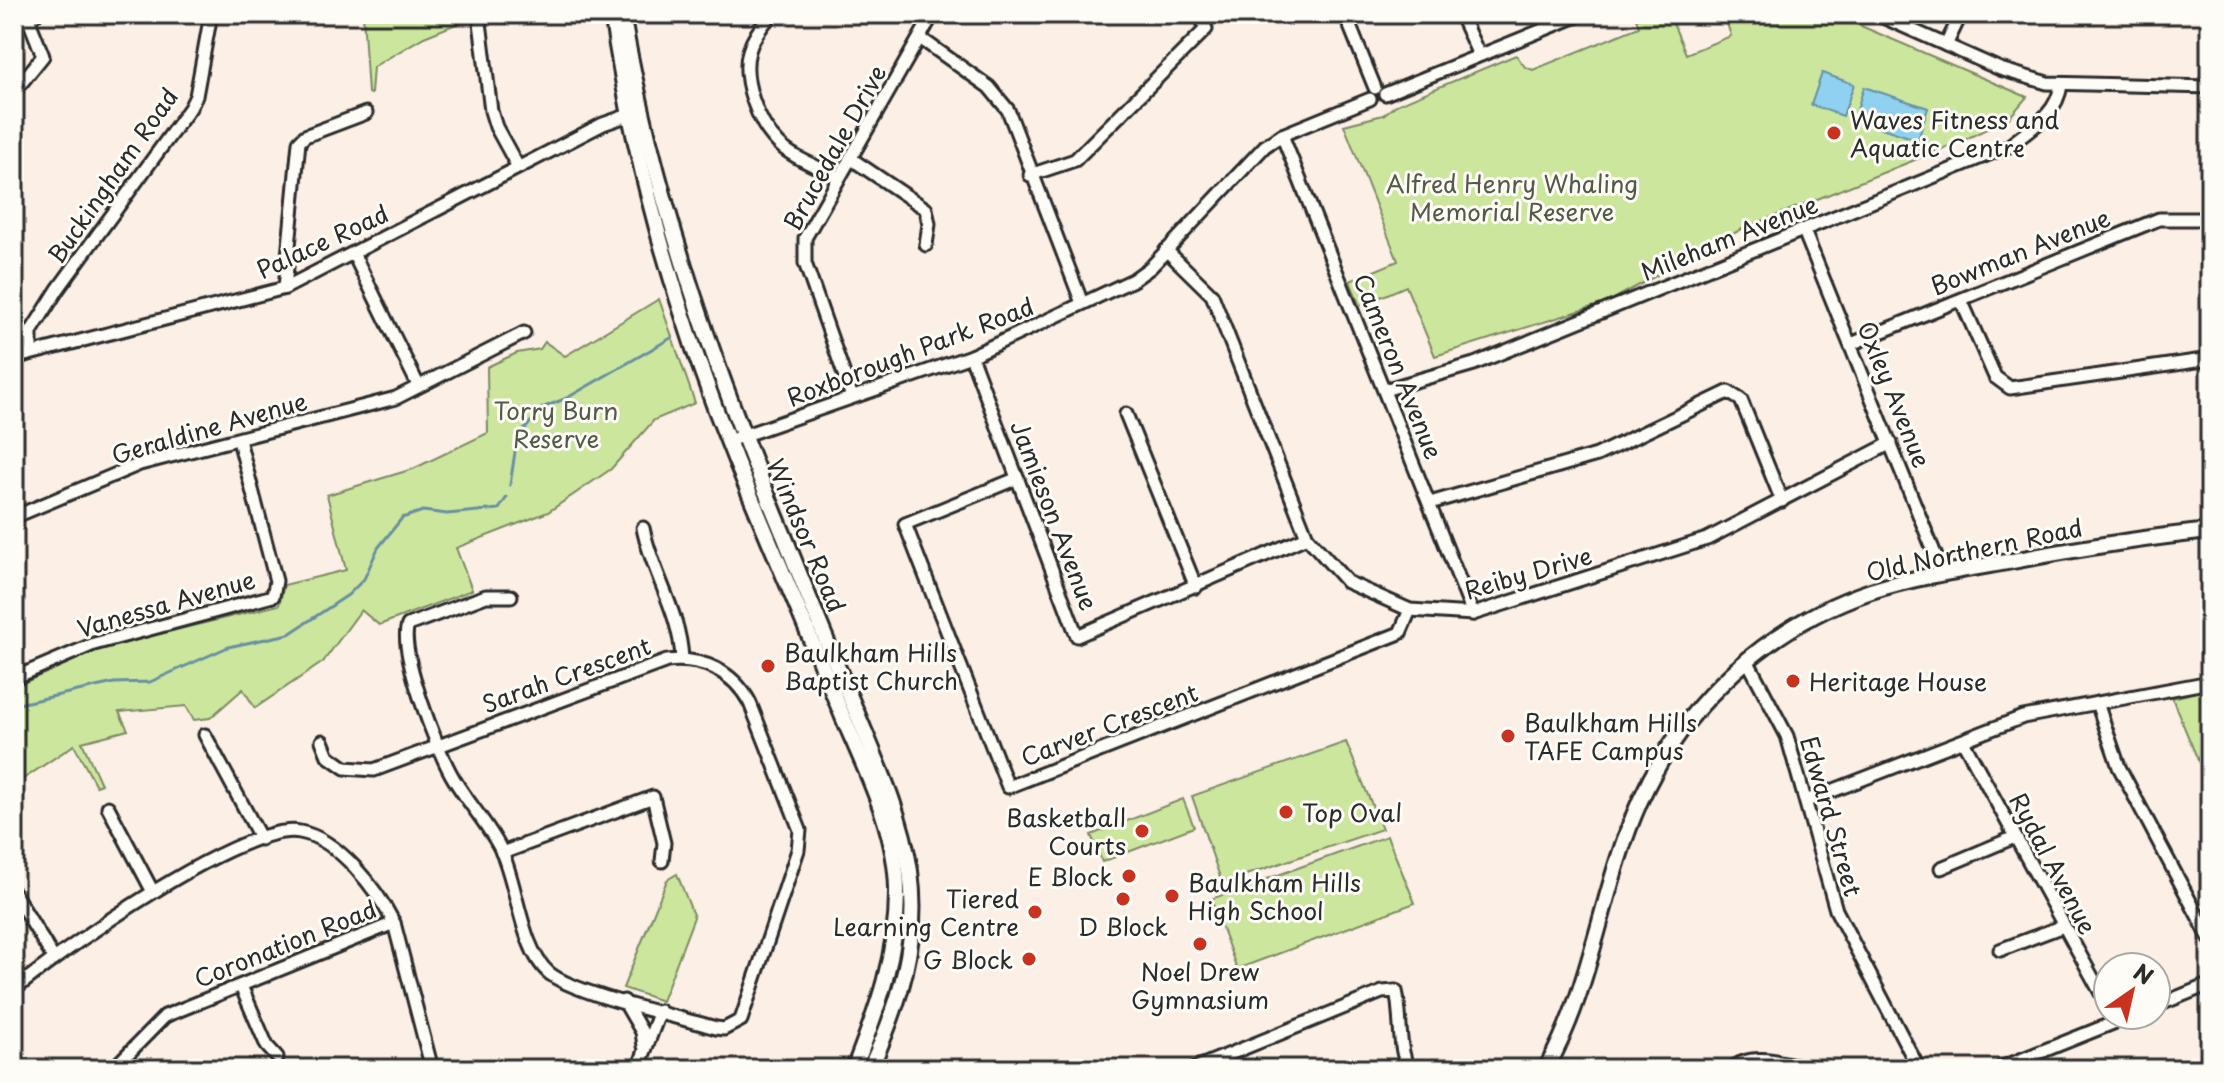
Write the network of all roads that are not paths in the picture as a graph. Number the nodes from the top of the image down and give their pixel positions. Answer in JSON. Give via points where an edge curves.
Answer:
{"nodes":[{"id":1,"x":211,"y":14,"type":"edge"},
{"id":2,"x":479,"y":14,"type":"edge"},
{"id":3,"x":612,"y":14,"type":"edge"},
{"id":4,"x":622,"y":14,"type":"edge"},
{"id":5,"x":772,"y":14,"type":"edge"},
{"id":6,"x":933,"y":14,"type":"edge"},
{"id":7,"x":1200,"y":14,"type":"edge"},
{"id":8,"x":1345,"y":14,"type":"edge"},
{"id":9,"x":1460,"y":14,"type":"edge"},
{"id":10,"x":1582,"y":14,"type":"edge"},
{"id":11,"x":1876,"y":14,"type":"edge"},
{"id":12,"x":1961,"y":14,"type":"edge"},
{"id":13,"x":32,"y":16,"type":"edge"},
{"id":14,"x":14,"y":24,"type":"edge"},
{"id":15,"x":920,"y":38,"type":"junction"},
{"id":16,"x":1946,"y":45,"type":"junction"},
{"id":17,"x":1479,"y":55,"type":"junction"},
{"id":18,"x":2061,"y":85,"type":"junction"},
{"id":19,"x":2210,"y":87,"type":"edge"},
{"id":20,"x":14,"y":92,"type":"edge"},
{"id":21,"x":1377,"y":94,"type":"junction"},
{"id":22,"x":366,"y":113,"type":"dead end"},
{"id":23,"x":629,"y":115,"type":"junction"},
{"id":24,"x":1282,"y":135,"type":"junction"},
{"id":25,"x":850,"y":158,"type":"junction"},
{"id":26,"x":518,"y":167,"type":"junction"},
{"id":27,"x":1030,"y":175,"type":"junction"},
{"id":28,"x":837,"y":177,"type":"junction"},
{"id":29,"x":2210,"y":219,"type":"edge"},
{"id":30,"x":1804,"y":231,"type":"junction"},
{"id":31,"x":926,"y":245,"type":"dead end"},
{"id":32,"x":1166,"y":250,"type":"junction"},
{"id":33,"x":354,"y":255,"type":"junction"},
{"id":34,"x":285,"y":288,"type":"junction"},
{"id":35,"x":1961,"y":300,"type":"junction"},
{"id":36,"x":1082,"y":303,"type":"junction"},
{"id":37,"x":524,"y":333,"type":"dead end"},
{"id":38,"x":1851,"y":344,"type":"junction"},
{"id":39,"x":31,"y":352,"type":"junction"},
{"id":40,"x":971,"y":356,"type":"junction"},
{"id":41,"x":14,"y":358,"type":"edge"},
{"id":42,"x":2210,"y":359,"type":"edge"},
{"id":43,"x":1734,"y":378,"type":"dead end"},
{"id":44,"x":418,"y":385,"type":"junction"},
{"id":45,"x":1384,"y":390,"type":"junction"},
{"id":46,"x":1730,"y":392,"type":"junction"},
{"id":47,"x":852,"y":397,"type":"junction"},
{"id":48,"x":1126,"y":414,"type":"dead end"},
{"id":49,"x":736,"y":438,"type":"junction"},
{"id":50,"x":239,"y":440,"type":"junction"},
{"id":51,"x":1891,"y":443,"type":"junction"},
{"id":52,"x":1018,"y":478,"type":"junction"},
{"id":53,"x":1782,"y":501,"type":"junction"},
{"id":54,"x":1430,"y":503,"type":"junction"},
{"id":55,"x":14,"y":517,"type":"edge"},
{"id":56,"x":643,"y":528,"type":"dead end"},
{"id":57,"x":2210,"y":531,"type":"edge"},
{"id":58,"x":1307,"y":537,"type":"junction"},
{"id":59,"x":1943,"y":574,"type":"junction"},
{"id":60,"x":1196,"y":587,"type":"junction"},
{"id":61,"x":511,"y":596,"type":"dead end"},
{"id":62,"x":1410,"y":610,"type":"junction"},
{"id":63,"x":1473,"y":614,"type":"junction"},
{"id":64,"x":682,"y":659,"type":"junction"},
{"id":65,"x":1747,"y":660,"type":"junction"},
{"id":66,"x":14,"y":678,"type":"edge"},
{"id":67,"x":2210,"y":682,"type":"edge"},
{"id":68,"x":2097,"y":703,"type":"junction"},
{"id":69,"x":205,"y":735,"type":"dead end"},
{"id":70,"x":322,"y":741,"type":"dead end"},
{"id":71,"x":1963,"y":741,"type":"junction"},
{"id":72,"x":439,"y":744,"type":"junction"},
{"id":73,"x":1806,"y":801,"type":"junction"},
{"id":74,"x":108,"y":807,"type":"dead end"},
{"id":75,"x":2015,"y":837,"type":"junction"},
{"id":76,"x":261,"y":839,"type":"junction"},
{"id":77,"x":502,"y":853,"type":"junction"},
{"id":78,"x":662,"y":861,"type":"dead end"},
{"id":79,"x":1941,"y":868,"type":"dead end"},
{"id":80,"x":153,"y":892,"type":"junction"},
{"id":81,"x":14,"y":893,"type":"edge"},
{"id":82,"x":394,"y":923,"type":"junction"},
{"id":83,"x":2063,"y":926,"type":"junction"},
{"id":84,"x":2210,"y":939,"type":"edge"},
{"id":85,"x":2000,"y":950,"type":"dead end"},
{"id":86,"x":54,"y":959,"type":"junction"},
{"id":87,"x":2092,"y":978,"type":"edge"},
{"id":88,"x":2210,"y":984,"type":"edge"},
{"id":89,"x":241,"y":986,"type":"junction"},
{"id":90,"x":14,"y":990,"type":"edge"},
{"id":91,"x":2172,"y":999,"type":"edge"},
{"id":92,"x":624,"y":1001,"type":"junction"},
{"id":93,"x":660,"y":1011,"type":"junction"},
{"id":94,"x":2092,"y":1028,"type":"edge"},
{"id":95,"x":644,"y":1051,"type":"junction"},
{"id":96,"x":277,"y":1057,"type":"dead end"},
{"id":97,"x":113,"y":1069,"type":"edge"},
{"id":98,"x":432,"y":1069,"type":"edge"},
{"id":99,"x":638,"y":1069,"type":"edge"},
{"id":100,"x":854,"y":1069,"type":"edge"},
{"id":101,"x":870,"y":1069,"type":"edge"},
{"id":102,"x":1193,"y":1069,"type":"edge"},
{"id":103,"x":1409,"y":1069,"type":"edge"},
{"id":104,"x":1546,"y":1069,"type":"edge"},
{"id":105,"x":1732,"y":1069,"type":"edge"},
{"id":106,"x":1814,"y":1069,"type":"edge"},
{"id":107,"x":1919,"y":1069,"type":"edge"},
{"id":108,"x":1998,"y":1069,"type":"edge"}],
"edges":[{"from":1,"to":39,"type":"street","name":"Buckingham Road","via":[[190,108],[58,289],[31,332]]},
{"from":2,"to":26,"type":"street","via":[[491,111]]},
{"from":3,"to":23,"type":"main road","name":"Windsor Road"},
{"from":4,"to":49,"type":"main road","name":"Windsor Road","via":[[653,164]]},
{"from":5,"to":28,"type":"street","via":[[749,51],[747,70],[762,125],[779,146]]},
{"from":6,"to":15,"type":"street","name":"Brucedale Drive"},
{"from":7,"to":27,"type":"street","via":[[1206,29],[1095,142],[1075,160]]},
{"from":8,"to":21,"type":"street"},
{"from":9,"to":17,"type":"street"},
{"from":10,"to":17,"type":"street","name":"Roxborough Park Road"},
{"from":11,"to":16,"type":"street"},
{"from":12,"to":16,"type":"street"},
{"from":13,"to":14,"type":"street"},
{"from":13,"to":20,"type":"street","via":[[43,56]]},
{"from":15,"to":25,"type":"street","name":"Brucedale Drive"},
{"from":15,"to":27,"type":"street","via":[[989,87],[1008,110]]},
{"from":16,"to":18,"type":"street","via":[[2011,74]]},
{"from":17,"to":21,"type":"street","name":"Roxborough Park Road"},
{"from":18,"to":19,"type":"street"},
{"from":18,"to":30,"type":"street","name":"Mileham Avenue","via":[[2051,112],[2009,146]]},
{"from":21,"to":24,"type":"street","name":"Roxborough Park Road"},
{"from":22,"to":34,"type":"street","via":[[299,142]]},
{"from":23,"to":26,"type":"street","name":"Palace Road"},
{"from":23,"to":49,"type":"main road","name":"Windsor Road","via":[[667,266]]},
{"from":24,"to":32,"type":"street","name":"Roxborough Park Road","via":[[1257,152]]},
{"from":24,"to":45,"type":"street","name":"Cameron Avenue"},
{"from":25,"to":28,"type":"street","name":"Brucedale Drive"},
{"from":25,"to":31,"type":"street","via":[[926,209]]},
{"from":26,"to":33,"type":"street","name":"Palace Road"},
{"from":27,"to":36,"type":"street"},
{"from":28,"to":47,"type":"street","name":"Brucedale Drive","via":[[805,238],[804,253]]},
{"from":29,"to":35,"type":"street","name":"Bowman Avenue","via":[[2159,219]]},
{"from":30,"to":38,"type":"street","name":"Oxley Avenue"},
{"from":30,"to":45,"type":"street","name":"Mileham Avenue","via":[[1474,364]]},
{"from":32,"to":36,"type":"street","name":"Roxborough Park Road","via":[[1142,275]]},
{"from":32,"to":58,"type":"street","name":"Reiby Drive","via":[[1214,300]]},
{"from":33,"to":34,"type":"street","name":"Palace Road"},
{"from":33,"to":44,"type":"street"},
{"from":34,"to":39,"type":"street","name":"Palace Road"},
{"from":35,"to":38,"type":"street","name":"Bowman Avenue"},
{"from":35,"to":42,"type":"street","via":[[1995,377],[2010,388]]},
{"from":36,"to":40,"type":"street","name":"Roxborough Park Road"},
{"from":37,"to":44,"type":"street","name":"Geraldine Avenue"},
{"from":38,"to":51,"type":"street","name":"Oxley Avenue"},
{"from":39,"to":41,"type":"street","name":"Palace Road"},
{"from":40,"to":47,"type":"street","name":"Roxborough Park Road"},
{"from":40,"to":52,"type":"street","name":"Jamieson Avenue"},
{"from":43,"to":46,"type":"street"},
{"from":44,"to":50,"type":"street","name":"Geraldine Avenue","via":[[396,398]]},
{"from":45,"to":54,"type":"street","name":"Cameron Avenue"},
{"from":46,"to":53,"type":"street","via":[[1741,400]]},
{"from":46,"to":54,"type":"street","via":[[1597,455]]},
{"from":47,"to":49,"type":"street","name":"Roxborough Park Road"},
{"from":48,"to":60,"type":"street"},
{"from":49,"to":100,"type":"main road","name":"Windsor Road","via":[[893,852],[897,888],[891,958],[876,1019]]},
{"from":49,"to":101,"type":"main road","name":"Windsor Road","via":[[878,763],[910,870],[910,953],[903,987]]},
{"from":50,"to":55,"type":"street","name":"Geraldine Avenue","via":[[140,464]]},
{"from":50,"to":66,"type":"street","name":"Vanessa Avenue","via":[[276,581],[273,596],[94,644]]},
{"from":51,"to":53,"type":"street","name":"Reiby Drive"},
{"from":51,"to":59,"type":"street","name":"Oxley Avenue"},
{"from":52,"to":60,"type":"street","name":"Jamieson Avenue","via":[[1077,636]]},
{"from":52,"to":62,"type":"street","name":"Carver Crescent","via":[[905,524],[1008,787],[1400,633]]},
{"from":53,"to":63,"type":"street","name":"Reiby Drive","via":[[1707,539]]},
{"from":54,"to":63,"type":"street","name":"Cameron Avenue"},
{"from":56,"to":64,"type":"street","via":[[678,624]]},
{"from":57,"to":59,"type":"main road","name":"Old Northern Road","via":[[2127,539]]},
{"from":58,"to":60,"type":"street","name":"Jamieson Avenue"},
{"from":58,"to":62,"type":"street","name":"Reiby Drive","via":[[1347,582]]},
{"from":59,"to":65,"type":"main road","name":"Old Northern Road","via":[[1837,604],[1797,624]]},
{"from":61,"to":72,"type":"street","name":"Sarah Crescent","via":[[486,596],[408,625],[405,646]]},
{"from":62,"to":63,"type":"street","name":"Reiby Drive"},
{"from":64,"to":72,"type":"street","name":"Sarah Crescent"},
{"from":64,"to":93,"type":"street","name":"Sarah Crescent","via":[[712,666],[744,692],[796,819],[799,841],[741,1020],[724,1029]]},
{"from":65,"to":73,"type":"street","name":"Edward Street","via":[[1787,736]]},
{"from":65,"to":104,"type":"main road","name":"Old Northern Road","via":[[1693,715],[1641,800],[1573,1010]]},
{"from":67,"to":68,"type":"street"},
{"from":68,"to":71,"type":"street","via":[[2023,717]]},
{"from":68,"to":84,"type":"street","via":[[2119,767]]},
{"from":69,"to":76,"type":"street"},
{"from":70,"to":72,"type":"street","name":"Sarah Crescent","via":[[337,764],[358,771],[374,770]]},
{"from":71,"to":73,"type":"street"},
{"from":71,"to":75,"type":"street","name":"Rydal Avenue"},
{"from":72,"to":77,"type":"street","name":"Sarah Crescent","via":[[450,773]]},
{"from":73,"to":107,"type":"street","name":"Edward Street","via":[[1836,910]]},
{"from":74,"to":80,"type":"street"},
{"from":75,"to":79,"type":"street"},
{"from":75,"to":83,"type":"street","name":"Rydal Avenue"},
{"from":76,"to":80,"type":"street","via":[[203,863]]},
{"from":76,"to":82,"type":"street","via":[[292,831],[317,839],[370,881]]},
{"from":77,"to":78,"type":"street","via":[[653,797],[664,843]]},
{"from":77,"to":92,"type":"street","name":"Sarah Crescent","via":[[546,971]]},
{"from":80,"to":86,"type":"street"},
{"from":81,"to":86,"type":"street"},
{"from":82,"to":89,"type":"street","name":"Coronation Road"},
{"from":82,"to":98,"type":"street","name":"Coronation Road"},
{"from":83,"to":85,"type":"street"},
{"from":83,"to":87,"type":"street","name":"Rydal Avenue"},
{"from":86,"to":90,"type":"street"},
{"from":88,"to":91,"type":"street"},
{"from":89,"to":96,"type":"street"},
{"from":89,"to":97,"type":"street","name":"Coronation Road","via":[[165,1016]]},
{"from":92,"to":93,"type":"street","name":"Sarah Crescent"},
{"from":92,"to":95,"type":"street","via":[[642,1032]]},
{"from":93,"to":95,"type":"street"},
{"from":94,"to":108,"type":"street"},
{"from":95,"to":99,"type":"street"},
{"from":102,"to":103,"type":"street","via":[[1382,992],[1396,991]]},
{"from":105,"to":106,"type":"street","via":[[1753,1059]]}]}
